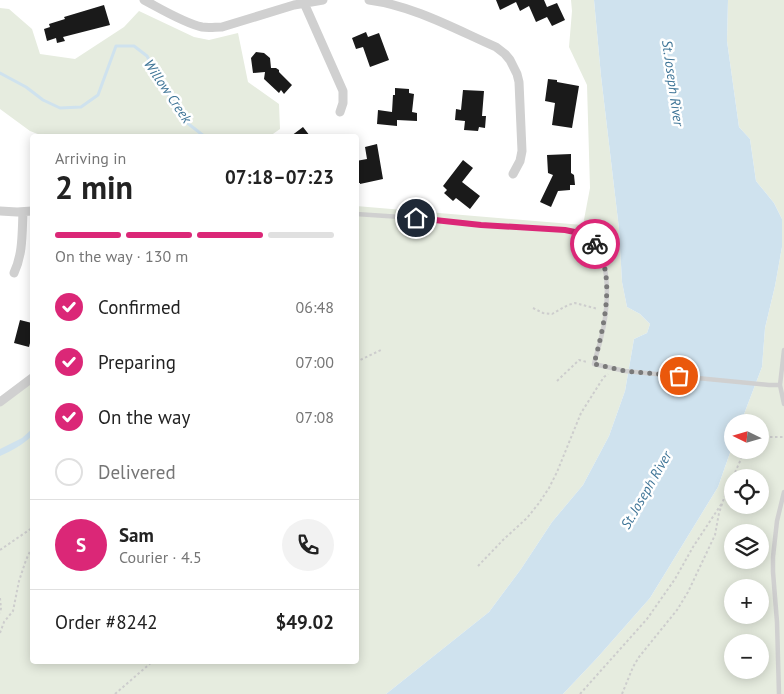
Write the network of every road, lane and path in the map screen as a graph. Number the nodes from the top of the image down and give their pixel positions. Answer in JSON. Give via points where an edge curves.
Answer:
{"nodes":[{"id":1,"x":144,"y":0,"type":"edge"},
{"id":2,"x":323,"y":0,"type":"edge"},
{"id":3,"x":369,"y":0,"type":"edge"},
{"id":4,"x":304,"y":3,"type":"junction"},
{"id":5,"x":340,"y":112,"type":"dead end"},
{"id":6,"x":513,"y":174,"type":"dead end"},
{"id":7,"x":0,"y":211,"type":"edge"},
{"id":8,"x":28,"y":212,"type":"edge"},
{"id":9,"x":359,"y":214,"type":"edge"},
{"id":10,"x":14,"y":273,"type":"dead end"},
{"id":11,"x":533,"y":308,"type":"dead end"},
{"id":12,"x":605,"y":310,"type":"junction"},
{"id":13,"x":383,"y":349,"type":"dead end"},
{"id":14,"x":784,"y":350,"type":"edge"},
{"id":15,"x":359,"y":361,"type":"edge"},
{"id":16,"x":594,"y":364,"type":"junction"},
{"id":17,"x":617,"y":369,"type":"junction"},
{"id":18,"x":30,"y":380,"type":"edge"},
{"id":19,"x":557,"y":381,"type":"dead end"},
{"id":20,"x":780,"y":385,"type":"junction"},
{"id":21,"x":0,"y":402,"type":"edge"},
{"id":22,"x":784,"y":404,"type":"edge"},
{"id":23,"x":769,"y":437,"type":"edge"},
{"id":24,"x":784,"y":438,"type":"edge"},
{"id":25,"x":784,"y":492,"type":"edge"},
{"id":26,"x":723,"y":501,"type":"joint"},
{"id":27,"x":30,"y":529,"type":"edge"},
{"id":28,"x":0,"y":550,"type":"edge"},
{"id":29,"x":30,"y":551,"type":"edge"},
{"id":30,"x":478,"y":566,"type":"dead end"},
{"id":31,"x":0,"y":598,"type":"edge"},
{"id":32,"x":0,"y":613,"type":"edge"},
{"id":33,"x":0,"y":633,"type":"edge"},
{"id":34,"x":150,"y":664,"type":"edge"},
{"id":35,"x":115,"y":694,"type":"edge"},
{"id":36,"x":580,"y":694,"type":"edge"},
{"id":37,"x":622,"y":694,"type":"edge"},
{"id":38,"x":779,"y":694,"type":"edge"}],
"edges":[{"from":1,"to":4,"type":"street","via":[[190,23],[210,28]]},
{"from":2,"to":4,"type":"street"},
{"from":3,"to":6,"type":"street","via":[[420,13],[496,47],[510,60],[518,82],[522,151]]},
{"from":4,"to":5,"type":"street","via":[[343,91]]},
{"from":7,"to":8,"type":"street"},
{"from":8,"to":10,"type":"street"},
{"from":9,"to":12,"type":"lane","via":[[578,232],[595,243],[601,252],[605,265]]},
{"from":11,"to":12,"type":"path","via":[[552,314],[575,303]]},
{"from":12,"to":16,"type":"lane"},
{"from":13,"to":15,"type":"path"},
{"from":14,"to":20,"type":"lane"},
{"from":16,"to":17,"type":"lane"},
{"from":16,"to":19,"type":"path","via":[[579,360]]},
{"from":17,"to":20,"type":"lane"},
{"from":17,"to":30,"type":"path","via":[[604,377],[580,413],[557,472],[539,503]]},
{"from":18,"to":21,"type":"street"},
{"from":20,"to":22,"type":"lane"},
{"from":23,"to":24,"type":"path"},
{"from":25,"to":38,"type":"lane","via":[[773,557]]},
{"from":26,"to":36,"type":"path","via":[[647,619]]},
{"from":26,"to":37,"type":"path","via":[[715,535],[688,592],[639,657]]},
{"from":27,"to":28,"type":"path"},
{"from":29,"to":33,"type":"path","via":[[19,580],[13,611]]},
{"from":31,"to":32,"type":"path"},
{"from":34,"to":35,"type":"path"}]}
